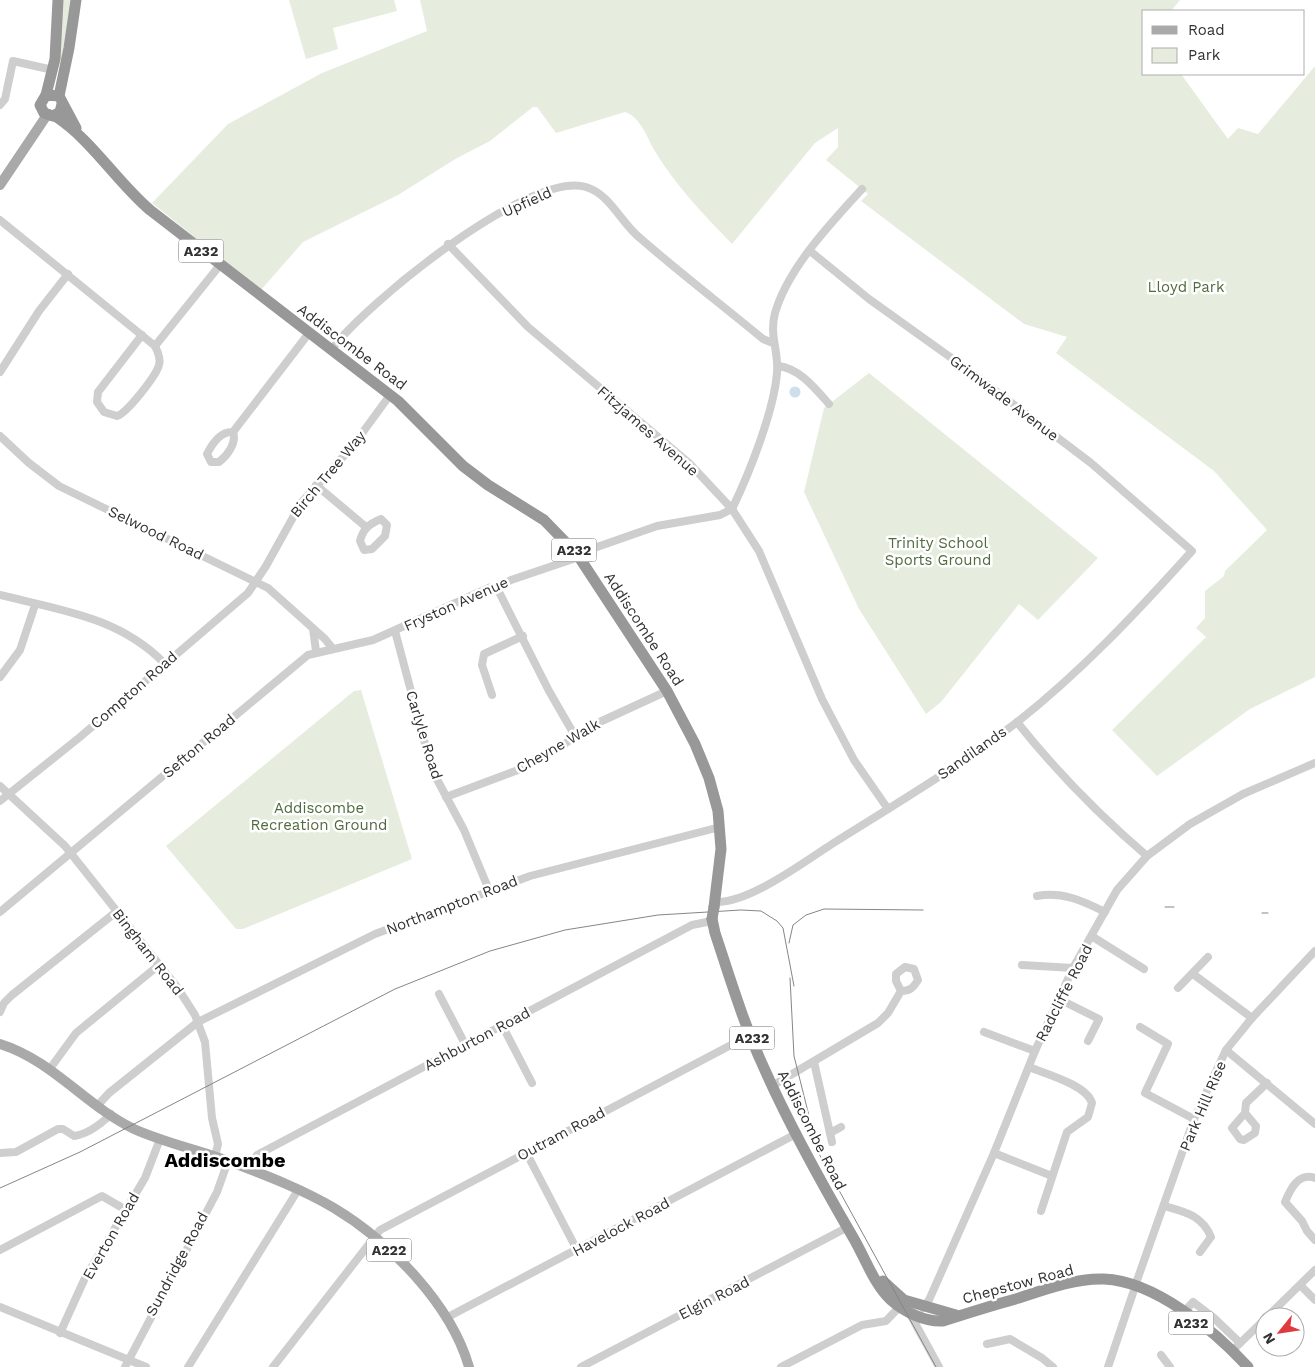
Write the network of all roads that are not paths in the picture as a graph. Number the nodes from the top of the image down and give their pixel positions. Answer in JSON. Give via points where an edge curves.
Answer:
{"nodes":[{"id":1,"x":58,"y":0,"type":"edge"},
{"id":2,"x":76,"y":0,"type":"edge"},
{"id":3,"x":53,"y":70,"type":"junction"},
{"id":4,"x":46,"y":95,"type":"junction"},
{"id":5,"x":60,"y":100,"type":"junction"},
{"id":6,"x":0,"y":105,"type":"edge"},
{"id":7,"x":51,"y":115,"type":"junction"},
{"id":8,"x":82,"y":138,"type":"junction"},
{"id":9,"x":3,"y":173,"type":"edge"},
{"id":10,"x":0,"y":185,"type":"edge"},
{"id":11,"x":862,"y":189,"type":"dead end"},
{"id":12,"x":0,"y":220,"type":"edge"},
{"id":13,"x":448,"y":244,"type":"junction"},
{"id":14,"x":810,"y":251,"type":"junction"},
{"id":15,"x":220,"y":265,"type":"junction"},
{"id":16,"x":68,"y":274,"type":"junction"},
{"id":17,"x":309,"y":333,"type":"junction"},
{"id":18,"x":142,"y":335,"type":"junction"},
{"id":19,"x":773,"y":343,"type":"junction"},
{"id":20,"x":156,"y":346,"type":"junction"},
{"id":21,"x":331,"y":350,"type":"junction"},
{"id":22,"x":778,"y":366,"type":"junction"},
{"id":23,"x":0,"y":372,"type":"edge"},
{"id":24,"x":390,"y":396,"type":"junction"},
{"id":25,"x":829,"y":404,"type":"dead end"},
{"id":26,"x":233,"y":432,"type":"dead end"},
{"id":27,"x":0,"y":436,"type":"edge"},
{"id":28,"x":316,"y":485,"type":"junction"},
{"id":29,"x":732,"y":509,"type":"junction"},
{"id":30,"x":366,"y":527,"type":"dead end"},
{"id":31,"x":1192,"y":551,"type":"joint"},
{"id":32,"x":578,"y":556,"type":"junction"},
{"id":33,"x":256,"y":582,"type":"junction"},
{"id":34,"x":497,"y":588,"type":"junction"},
{"id":35,"x":0,"y":595,"type":"edge"},
{"id":36,"x":34,"y":604,"type":"junction"},
{"id":37,"x":314,"y":629,"type":"junction"},
{"id":38,"x":395,"y":630,"type":"junction"},
{"id":39,"x":523,"y":636,"type":"junction"},
{"id":40,"x":333,"y":649,"type":"junction"},
{"id":41,"x":316,"y":651,"type":"junction"},
{"id":42,"x":164,"y":664,"type":"junction"},
{"id":43,"x":0,"y":678,"type":"edge"},
{"id":44,"x":667,"y":691,"type":"junction"},
{"id":45,"x":492,"y":695,"type":"dead end"},
{"id":46,"x":1017,"y":722,"type":"junction"},
{"id":47,"x":575,"y":736,"type":"junction"},
{"id":48,"x":1315,"y":763,"type":"edge"},
{"id":49,"x":0,"y":786,"type":"edge"},
{"id":50,"x":8,"y":794,"type":"junction"},
{"id":51,"x":446,"y":797,"type":"junction"},
{"id":52,"x":0,"y":801,"type":"edge"},
{"id":53,"x":888,"y":809,"type":"junction"},
{"id":54,"x":720,"y":827,"type":"junction"},
{"id":55,"x":70,"y":853,"type":"junction"},
{"id":56,"x":1146,"y":856,"type":"junction"},
{"id":57,"x":489,"y":890,"type":"junction"},
{"id":58,"x":1037,"y":896,"type":"dead end"},
{"id":59,"x":0,"y":912,"type":"edge"},
{"id":60,"x":116,"y":912,"type":"junction"},
{"id":61,"x":713,"y":912,"type":"junction"},
{"id":62,"x":1105,"y":912,"type":"junction"},
{"id":63,"x":1092,"y":936,"type":"junction"},
{"id":64,"x":1315,"y":951,"type":"edge"},
{"id":65,"x":1208,"y":956,"type":"dead end"},
{"id":66,"x":160,"y":965,"type":"junction"},
{"id":67,"x":1022,"y":965,"type":"dead end"},
{"id":68,"x":1073,"y":968,"type":"junction"},
{"id":69,"x":1144,"y":969,"type":"dead end"},
{"id":70,"x":1193,"y":974,"type":"junction"},
{"id":71,"x":1178,"y":988,"type":"dead end"},
{"id":72,"x":900,"y":991,"type":"dead end"},
{"id":73,"x":439,"y":994,"type":"dead end"},
{"id":74,"x":1059,"y":999,"type":"junction"},
{"id":75,"x":0,"y":1012,"type":"edge"},
{"id":76,"x":1252,"y":1018,"type":"junction"},
{"id":77,"x":198,"y":1022,"type":"junction"},
{"id":78,"x":502,"y":1025,"type":"junction"},
{"id":79,"x":1140,"y":1027,"type":"dead end"},
{"id":80,"x":984,"y":1032,"type":"dead end"},
{"id":81,"x":750,"y":1035,"type":"junction"},
{"id":82,"x":1088,"y":1041,"type":"dead end"},
{"id":83,"x":0,"y":1044,"type":"edge"},
{"id":84,"x":465,"y":1044,"type":"junction"},
{"id":85,"x":1226,"y":1050,"type":"junction"},
{"id":86,"x":1035,"y":1051,"type":"junction"},
{"id":87,"x":814,"y":1062,"type":"junction"},
{"id":88,"x":1029,"y":1066,"type":"junction"},
{"id":89,"x":49,"y":1070,"type":"junction"},
{"id":90,"x":532,"y":1083,"type":"dead end"},
{"id":91,"x":1267,"y":1083,"type":"junction"},
{"id":92,"x":772,"y":1086,"type":"junction"},
{"id":93,"x":98,"y":1105,"type":"junction"},
{"id":94,"x":1245,"y":1113,"type":"dead end"},
{"id":95,"x":111,"y":1114,"type":"junction"},
{"id":96,"x":1194,"y":1119,"type":"junction"},
{"id":97,"x":1315,"y":1124,"type":"edge"},
{"id":98,"x":841,"y":1127,"type":"dead end"},
{"id":99,"x":830,"y":1133,"type":"junction"},
{"id":100,"x":796,"y":1134,"type":"junction"},
{"id":101,"x":160,"y":1140,"type":"junction"},
{"id":102,"x":832,"y":1142,"type":"dead end"},
{"id":103,"x":526,"y":1152,"type":"junction"},
{"id":104,"x":0,"y":1153,"type":"edge"},
{"id":105,"x":994,"y":1153,"type":"junction"},
{"id":106,"x":216,"y":1157,"type":"junction"},
{"id":107,"x":228,"y":1161,"type":"junction"},
{"id":108,"x":248,"y":1169,"type":"junction"},
{"id":109,"x":1052,"y":1176,"type":"junction"},
{"id":110,"x":1315,"y":1178,"type":"edge"},
{"id":111,"x":298,"y":1190,"type":"junction"},
{"id":112,"x":1164,"y":1206,"type":"junction"},
{"id":113,"x":126,"y":1210,"type":"junction"},
{"id":114,"x":1041,"y":1210,"type":"dead end"},
{"id":115,"x":848,"y":1227,"type":"junction"},
{"id":116,"x":374,"y":1236,"type":"junction"},
{"id":117,"x":1315,"y":1240,"type":"edge"},
{"id":118,"x":0,"y":1250,"type":"edge"},
{"id":119,"x":577,"y":1250,"type":"junction"},
{"id":120,"x":1200,"y":1252,"type":"dead end"},
{"id":121,"x":1315,"y":1270,"type":"edge"},
{"id":122,"x":1300,"y":1285,"type":"junction"},
{"id":123,"x":1134,"y":1290,"type":"junction"},
{"id":124,"x":1315,"y":1300,"type":"edge"},
{"id":125,"x":925,"y":1306,"type":"junction"},
{"id":126,"x":0,"y":1307,"type":"edge"},
{"id":127,"x":904,"y":1307,"type":"junction"},
{"id":128,"x":1277,"y":1307,"type":"edge"},
{"id":129,"x":956,"y":1315,"type":"junction"},
{"id":130,"x":446,"y":1318,"type":"junction"},
{"id":131,"x":924,"y":1318,"type":"junction"},
{"id":132,"x":1255,"y":1329,"type":"edge"},
{"id":133,"x":60,"y":1333,"type":"junction"},
{"id":134,"x":987,"y":1344,"type":"dead end"},
{"id":135,"x":1236,"y":1347,"type":"junction"},
{"id":136,"x":1161,"y":1355,"type":"dead end"},
{"id":137,"x":126,"y":1364,"type":"edge"},
{"id":138,"x":146,"y":1367,"type":"edge"},
{"id":139,"x":189,"y":1367,"type":"edge"},
{"id":140,"x":274,"y":1367,"type":"edge"},
{"id":141,"x":469,"y":1367,"type":"edge"},
{"id":142,"x":581,"y":1367,"type":"edge"},
{"id":143,"x":781,"y":1367,"type":"edge"},
{"id":144,"x":939,"y":1367,"type":"edge"},
{"id":145,"x":1053,"y":1367,"type":"edge"},
{"id":146,"x":1108,"y":1367,"type":"edge"},
{"id":147,"x":1170,"y":1367,"type":"edge"},
{"id":148,"x":1240,"y":1367,"type":"edge"},
{"id":149,"x":1248,"y":1367,"type":"edge"}],
"edges":[{"from":1,"to":3,"type":"highway"},
{"from":2,"to":5,"type":"highway"},
{"from":3,"to":4,"type":"highway"},
{"from":3,"to":6,"type":"street","via":[[13,61]]},
{"from":4,"to":5,"type":"highway"},
{"from":4,"to":7,"type":"highway","via":[[40,105],[42,111]]},
{"from":5,"to":7,"type":"highway","via":[[60,112]]},
{"from":5,"to":8,"type":"highway","name":"Addiscombe Road","number":"A232"},
{"from":7,"to":8,"type":"highway","name":"Addiscombe Road","number":"A232"},
{"from":7,"to":9,"type":"main road"},
{"from":8,"to":15,"type":"highway","name":"Addiscombe Road","number":"A232","via":[[139,201]]},
{"from":9,"to":10,"type":"main road"},
{"from":11,"to":14,"type":"street"},
{"from":12,"to":16,"type":"street"},
{"from":13,"to":19,"type":"street","name":"Upfield","via":[[526,199],[560,188],[584,186],[602,195],[638,237],[762,339]]},
{"from":13,"to":21,"type":"street","name":"Upfield","via":[[344,333]]},
{"from":13,"to":29,"type":"street","name":"Fitzjames Avenue","via":[[528,327],[689,463]]},
{"from":14,"to":19,"type":"street","via":[[780,298],[772,328]]},
{"from":14,"to":31,"type":"street","name":"Grimwade Avenue","via":[[869,299],[1091,463]]},
{"from":15,"to":17,"type":"highway","name":"Addiscombe Road","number":"A232"},
{"from":15,"to":20,"type":"street"},
{"from":16,"to":18,"type":"street"},
{"from":16,"to":23,"type":"street","via":[[37,314]]},
{"from":17,"to":21,"type":"highway","name":"Addiscombe Road","number":"A232"},
{"from":17,"to":26,"type":"street"},
{"from":18,"to":20,"type":"street"},
{"from":18,"to":20,"type":"street","via":[[98,392],[97,402],[104,412],[117,416],[128,408],[158,369],[160,360]]},
{"from":19,"to":22,"type":"street"},
{"from":21,"to":24,"type":"highway","name":"Addiscombe Road","number":"A232"},
{"from":22,"to":25,"type":"street","via":[[802,377]]},
{"from":22,"to":29,"type":"street","via":[[773,396],[755,453]]},
{"from":24,"to":28,"type":"street","name":"Birch Tree Way","via":[[352,447]]},
{"from":24,"to":32,"type":"highway","name":"Addiscombe Road","number":"A232","via":[[463,466],[550,525]]},
{"from":27,"to":33,"type":"street","name":"Selwood Road","via":[[60,487]]},
{"from":28,"to":30,"type":"street"},
{"from":28,"to":33,"type":"street","name":"Birch Tree Way","via":[[290,519]]},
{"from":29,"to":32,"type":"street","name":"Fryston Avenue","via":[[720,515],[657,526]]},
{"from":29,"to":53,"type":"street","name":"Fitzjames Avenue","via":[[758,551],[826,708],[854,760]]},
{"from":31,"to":46,"type":"street","name":"Sandilands","via":[[1108,643]]},
{"from":32,"to":34,"type":"street","name":"Fryston Avenue","via":[[515,578]]},
{"from":32,"to":44,"type":"highway","name":"Addiscombe Road","number":"A232"},
{"from":33,"to":37,"type":"street","name":"Selwood Road","via":[[276,594]]},
{"from":33,"to":42,"type":"street","name":"Compton Road","via":[[243,598]]},
{"from":34,"to":38,"type":"street","name":"Fryston Avenue","via":[[488,588]]},
{"from":34,"to":39,"type":"street"},
{"from":35,"to":36,"type":"street"},
{"from":36,"to":42,"type":"street","via":[[106,622]]},
{"from":36,"to":43,"type":"street","via":[[20,650]]},
{"from":37,"to":40,"type":"street","name":"Selwood Road"},
{"from":37,"to":41,"type":"street"},
{"from":38,"to":40,"type":"street","name":"Fryston Avenue","via":[[367,643]]},
{"from":38,"to":51,"type":"street","name":"Carlyle Road","via":[[430,763]]},
{"from":39,"to":45,"type":"street","via":[[484,654],[482,664]]},
{"from":39,"to":47,"type":"street","via":[[548,691]]},
{"from":40,"to":41,"type":"street","name":"Sefton Road"},
{"from":41,"to":55,"type":"street","name":"Sefton Road","via":[[304,657]]},
{"from":42,"to":50,"type":"street","name":"Compton Road"},
{"from":44,"to":47,"type":"street","name":"Cheyne Walk"},
{"from":44,"to":54,"type":"highway","name":"Addiscombe Road","number":"A232","via":[[709,778]]},
{"from":46,"to":53,"type":"street","name":"Sandilands","via":[[961,763]]},
{"from":46,"to":56,"type":"street","via":[[1044,756]]},
{"from":47,"to":51,"type":"street","name":"Cheyne Walk","via":[[516,771]]},
{"from":48,"to":56,"type":"street","name":"Radcliffe Road","via":[[1216,808]]},
{"from":49,"to":50,"type":"street","name":"Bingham Road"},
{"from":50,"to":52,"type":"street","name":"Compton Road"},
{"from":50,"to":55,"type":"street","name":"Bingham Road"},
{"from":51,"to":57,"type":"street","name":"Carlyle Road"},
{"from":53,"to":61,"type":"street","name":"Sandilands","via":[[784,875]]},
{"from":54,"to":57,"type":"street","name":"Northampton Road","via":[[544,872]]},
{"from":54,"to":61,"type":"highway","name":"Addiscombe Road","number":"A232","via":[[721,857]]},
{"from":55,"to":59,"type":"street","name":"Sefton Road"},
{"from":55,"to":60,"type":"street","name":"Bingham Road"},
{"from":56,"to":62,"type":"street","name":"Radcliffe Road","via":[[1117,890]]},
{"from":57,"to":77,"type":"street","name":"Northampton Road","via":[[371,936]]},
{"from":58,"to":62,"type":"street","via":[[1051,893],[1082,900]]},
{"from":60,"to":66,"type":"street","name":"Bingham Road"},
{"from":60,"to":75,"type":"street","via":[[12,995]]},
{"from":61,"to":78,"type":"street","name":"Ashburton Road"},
{"from":61,"to":81,"type":"highway","name":"Addiscombe Road","number":"A232","via":[[714,933]]},
{"from":62,"to":63,"type":"street","name":"Radcliffe Road"},
{"from":63,"to":68,"type":"street","name":"Radcliffe Road"},
{"from":63,"to":69,"type":"street"},
{"from":64,"to":76,"type":"street","name":"Park Hill Rise"},
{"from":65,"to":70,"type":"street"},
{"from":66,"to":77,"type":"street","name":"Bingham Road"},
{"from":66,"to":89,"type":"street","via":[[76,1033]]},
{"from":67,"to":68,"type":"street"},
{"from":68,"to":74,"type":"street","name":"Radcliffe Road"},
{"from":70,"to":71,"type":"street"},
{"from":70,"to":76,"type":"street"},
{"from":72,"to":87,"type":"street","via":[[888,1013],[878,1023]]},
{"from":73,"to":84,"type":"street"},
{"from":74,"to":82,"type":"street","via":[[1099,1019]]},
{"from":74,"to":86,"type":"street","name":"Radcliffe Road"},
{"from":76,"to":85,"type":"street","name":"Park Hill Rise"},
{"from":77,"to":93,"type":"street","name":"Northampton Road"},
{"from":77,"to":106,"type":"street","name":"Bingham Road","via":[[206,1052],[212,1118],[218,1144]]},
{"from":78,"to":84,"type":"street","name":"Ashburton Road"},
{"from":78,"to":90,"type":"street"},
{"from":79,"to":96,"type":"street","via":[[1168,1044],[1145,1093]]},
{"from":80,"to":86,"type":"street"},
{"from":81,"to":92,"type":"highway","name":"Addiscombe Road","number":"A232"},
{"from":81,"to":103,"type":"street","name":"Outram Road"},
{"from":83,"to":89,"type":"main road","number":"A222","via":[[22,1052]]},
{"from":84,"to":108,"type":"street","name":"Ashburton Road","via":[[257,1156]]},
{"from":85,"to":91,"type":"street"},
{"from":85,"to":96,"type":"street","name":"Park Hill Rise"},
{"from":86,"to":88,"type":"street","name":"Radcliffe Road"},
{"from":87,"to":92,"type":"street"},
{"from":87,"to":99,"type":"street"},
{"from":88,"to":105,"type":"street","name":"Radcliffe Road"},
{"from":88,"to":109,"type":"street","via":[[1087,1093],[1092,1103],[1088,1117],[1067,1132]]},
{"from":89,"to":93,"type":"main road","number":"A222"},
{"from":91,"to":94,"type":"street","via":[[1246,1103]]},
{"from":91,"to":97,"type":"street"},
{"from":92,"to":100,"type":"highway","name":"Addiscombe Road","number":"A232"},
{"from":93,"to":95,"type":"main road","number":"A222"},
{"from":95,"to":101,"type":"main road","number":"A222"},
{"from":95,"to":104,"type":"street","via":[[102,1123],[79,1135],[74,1136],[63,1129],[54,1130],[16,1152]]},
{"from":96,"to":112,"type":"street","name":"Park Hill Rise"},
{"from":98,"to":99,"type":"street"},
{"from":99,"to":102,"type":"street"},
{"from":100,"to":115,"type":"highway","name":"Addiscombe Road","number":"A232"},
{"from":100,"to":119,"type":"street","name":"Havelock Road"},
{"from":101,"to":106,"type":"main road","number":"A222"},
{"from":101,"to":113,"type":"street","name":"Everton Road","via":[[145,1178]]},
{"from":103,"to":116,"type":"street","name":"Outram Road"},
{"from":103,"to":119,"type":"street"},
{"from":105,"to":109,"type":"street"},
{"from":105,"to":125,"type":"street","name":"Radcliffe Road"},
{"from":106,"to":107,"type":"main road","number":"A222"},
{"from":107,"to":108,"type":"main road","number":"A222"},
{"from":107,"to":137,"type":"street","name":"Sundridge Road","via":[[217,1192]]},
{"from":108,"to":111,"type":"main road","number":"A222"},
{"from":109,"to":114,"type":"street"},
{"from":110,"to":117,"type":"street","via":[[1304,1178],[1293,1184],[1285,1202]]},
{"from":111,"to":116,"type":"main road","number":"A222","via":[[332,1207]]},
{"from":111,"to":139,"type":"street"},
{"from":112,"to":120,"type":"street","via":[[1192,1214],[1205,1226],[1211,1237]]},
{"from":112,"to":123,"type":"street","name":"Park Hill Rise"},
{"from":113,"to":118,"type":"street","via":[[102,1196]]},
{"from":113,"to":133,"type":"street","name":"Everton Road","via":[[82,1285]]},
{"from":115,"to":127,"type":"highway","name":"Addiscombe Road","number":"A232","via":[[884,1292]]},
{"from":115,"to":142,"type":"street","name":"Elgin Road"},
{"from":116,"to":130,"type":"main road","number":"A222","via":[[414,1276]]},
{"from":116,"to":140,"type":"street","name":"Outram Road"},
{"from":119,"to":130,"type":"street","name":"Havelock Road"},
{"from":121,"to":122,"type":"street"},
{"from":122,"to":124,"type":"street"},
{"from":122,"to":128,"type":"street"},
{"from":123,"to":129,"type":"highway","name":"Chepstow Road","number":"A232","via":[[1114,1280],[1087,1281]]},
{"from":123,"to":135,"type":"highway","name":"Chepstow Road","number":"A232","via":[[1185,1311]]},
{"from":123,"to":146,"type":"street","name":"Park Hill Rise"},
{"from":123,"to":148,"type":"highway","name":"Chepstow Road","number":"A232","via":[[1188,1320]]},
{"from":125,"to":127,"type":"highway","name":"Addiscombe Road","number":"A232"},
{"from":125,"to":129,"type":"highway","name":"Chepstow Road","number":"A232"},
{"from":125,"to":131,"type":"street","name":"Radcliffe Road","via":[[922,1310]]},
{"from":126,"to":133,"type":"street"},
{"from":127,"to":131,"type":"highway","name":"Addiscombe Road","number":"A232"},
{"from":127,"to":143,"type":"street","via":[[886,1322],[862,1325]]},
{"from":127,"to":144,"type":"street","name":"Addiscombe Road"},
{"from":129,"to":131,"type":"highway","name":"Chepstow Road","number":"A232","via":[[939,1321]]},
{"from":130,"to":141,"type":"main road","number":"A222"},
{"from":132,"to":135,"type":"street"},
{"from":133,"to":137,"type":"street"},
{"from":134,"to":145,"type":"street","via":[[1010,1339]]},
{"from":135,"to":149,"type":"highway","name":"Chepstow Road","number":"A232"},
{"from":136,"to":147,"type":"street"},
{"from":137,"to":138,"type":"street"}]}
